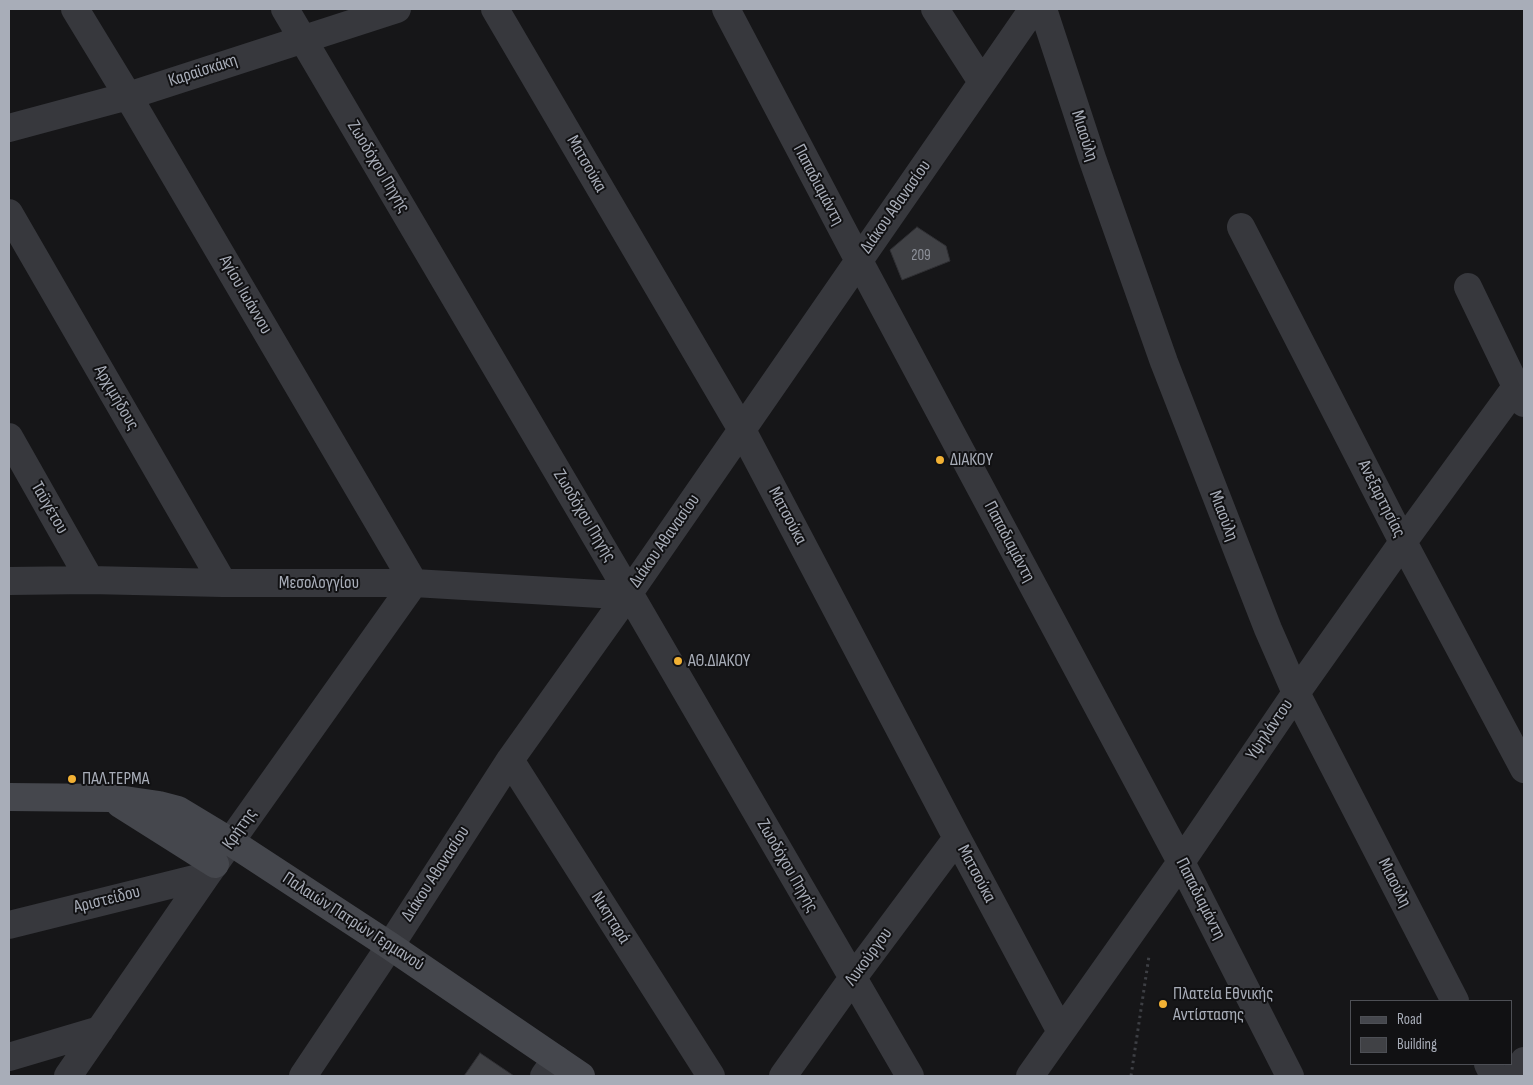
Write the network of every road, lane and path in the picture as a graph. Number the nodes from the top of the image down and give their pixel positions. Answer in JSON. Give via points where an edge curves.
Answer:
{"nodes":[{"id":1,"x":75,"y":9,"type":"edge"},
{"id":2,"x":285,"y":9,"type":"edge"},
{"id":3,"x":397,"y":9,"type":"edge"},
{"id":4,"x":495,"y":9,"type":"edge"},
{"id":5,"x":726,"y":9,"type":"edge"},
{"id":6,"x":935,"y":9,"type":"edge"},
{"id":7,"x":1033,"y":9,"type":"edge"},
{"id":8,"x":1043,"y":9,"type":"edge"},
{"id":9,"x":302,"y":38,"type":"junction"},
{"id":10,"x":982,"y":82,"type":"junction"},
{"id":11,"x":128,"y":96,"type":"junction"},
{"id":12,"x":9,"y":128,"type":"edge"},
{"id":13,"x":9,"y":213,"type":"edge"},
{"id":14,"x":1241,"y":227,"type":"dead end"},
{"id":15,"x":859,"y":261,"type":"junction"},
{"id":16,"x":1468,"y":287,"type":"dead end"},
{"id":17,"x":1520,"y":395,"type":"edge"},
{"id":18,"x":742,"y":430,"type":"junction"},
{"id":19,"x":9,"y":437,"type":"edge"},
{"id":20,"x":1403,"y":542,"type":"junction"},
{"id":21,"x":90,"y":580,"type":"junction"},
{"id":22,"x":9,"y":581,"type":"edge"},
{"id":23,"x":223,"y":583,"type":"junction"},
{"id":24,"x":414,"y":583,"type":"junction"},
{"id":25,"x":629,"y":593,"type":"junction"},
{"id":26,"x":1296,"y":692,"type":"junction"},
{"id":27,"x":510,"y":760,"type":"junction"},
{"id":28,"x":1524,"y":769,"type":"edge"},
{"id":29,"x":9,"y":797,"type":"edge"},
{"id":30,"x":111,"y":798,"type":"junction"},
{"id":31,"x":957,"y":838,"type":"junction"},
{"id":32,"x":231,"y":842,"type":"junction"},
{"id":33,"x":1181,"y":862,"type":"junction"},
{"id":34,"x":211,"y":870,"type":"junction"},
{"id":35,"x":9,"y":925,"type":"edge"},
{"id":36,"x":390,"y":946,"type":"junction"},
{"id":37,"x":1150,"y":952,"type":"dead end"},
{"id":38,"x":852,"y":978,"type":"junction"},
{"id":39,"x":1455,"y":1000,"type":"edge"},
{"id":40,"x":100,"y":1030,"type":"junction"},
{"id":41,"x":1061,"y":1032,"type":"junction"},
{"id":42,"x":9,"y":1057,"type":"edge"},
{"id":43,"x":1524,"y":1061,"type":"edge"},
{"id":44,"x":550,"y":1068,"type":"edge"},
{"id":45,"x":68,"y":1076,"type":"edge"},
{"id":46,"x":303,"y":1076,"type":"edge"},
{"id":47,"x":581,"y":1076,"type":"edge"},
{"id":48,"x":711,"y":1076,"type":"edge"},
{"id":49,"x":784,"y":1076,"type":"edge"},
{"id":50,"x":910,"y":1076,"type":"edge"},
{"id":51,"x":1030,"y":1076,"type":"edge"},
{"id":52,"x":1132,"y":1076,"type":"edge"},
{"id":53,"x":1290,"y":1076,"type":"edge"},
{"id":54,"x":1514,"y":1076,"type":"edge"}],
"edges":[{"from":1,"to":11,"type":"street","name":"Αγίου Ιωάννου"},
{"from":2,"to":9,"type":"street","name":"Ζωοδόχου Πηγής"},
{"from":3,"to":9,"type":"street","name":"Καραϊσκάκη"},
{"from":4,"to":18,"type":"street","name":"Ματσούκα"},
{"from":5,"to":15,"type":"street","name":"Παπαδιαμάντη"},
{"from":6,"to":10,"type":"street"},
{"from":7,"to":10,"type":"street","name":"Διάκου Αθανασίου"},
{"from":8,"to":26,"type":"street","name":"Μιαούλη","via":[[1164,362],[1268,629]]},
{"from":9,"to":11,"type":"street","name":"Καραϊσκάκη"},
{"from":9,"to":25,"type":"street","name":"Ζωοδόχου Πηγής"},
{"from":10,"to":15,"type":"street","name":"Διάκου Αθανασίου"},
{"from":11,"to":12,"type":"street","name":"Καραϊσκάκη"},
{"from":11,"to":24,"type":"street","name":"Αγίου Ιωάννου"},
{"from":13,"to":23,"type":"street","name":"Αρχιμήδους"},
{"from":14,"to":20,"type":"street","name":"Ανεξαρτησίας"},
{"from":15,"to":18,"type":"street","name":"Διάκου Αθανασίου"},
{"from":15,"to":33,"type":"street","name":"Παπαδιαμάντη"},
{"from":16,"to":17,"type":"street"},
{"from":17,"to":20,"type":"street","name":"Υψηλάντου"},
{"from":18,"to":25,"type":"street","name":"Διάκου Αθανασίου"},
{"from":18,"to":31,"type":"street","name":"Ματσούκα"},
{"from":19,"to":21,"type":"street","name":"Ταϋγέτου"},
{"from":20,"to":26,"type":"street","name":"Υψηλάντου"},
{"from":20,"to":28,"type":"street","name":"Ανεξαρτησίας"},
{"from":21,"to":22,"type":"street","name":"Μεσολογγίου"},
{"from":21,"to":23,"type":"street","name":"Μεσολογγίου"},
{"from":23,"to":24,"type":"street","name":"Μεσολογγίου"},
{"from":24,"to":25,"type":"street","name":"Μεσολογγίου"},
{"from":24,"to":32,"type":"street","name":"Κρήτης"},
{"from":25,"to":27,"type":"street","name":"Διάκου Αθανασίου"},
{"from":25,"to":38,"type":"street","name":"Ζωοδόχου Πηγής"},
{"from":26,"to":33,"type":"street","name":"Υψηλάντου"},
{"from":26,"to":39,"type":"street","name":"Μιαούλη"},
{"from":27,"to":36,"type":"street","name":"Διάκου Αθανασίου"},
{"from":27,"to":48,"type":"street","name":"Νικηταρά"},
{"from":29,"to":30,"type":"street","name":"Παλαιών Πατρών Γερμανού"},
{"from":30,"to":32,"type":"street","name":"Παλαιών Πατρών Γερμανού","via":[[178,810]]},
{"from":30,"to":34,"type":"street"},
{"from":31,"to":38,"type":"street","name":"Λυκούργου"},
{"from":31,"to":41,"type":"street","name":"Ματσούκα"},
{"from":32,"to":34,"type":"street","name":"Κρήτης"},
{"from":32,"to":36,"type":"street","name":"Παλαιών Πατρών Γερμανού"},
{"from":33,"to":41,"type":"street","name":"Υψηλάντου"},
{"from":33,"to":53,"type":"street","name":"Παπαδιαμάντη"},
{"from":34,"to":35,"type":"street","name":"Αριστείδου"},
{"from":34,"to":40,"type":"street","name":"Κρήτης"},
{"from":36,"to":44,"type":"street","name":"Παλαιών Πατρών Γερμανού"},
{"from":36,"to":46,"type":"street","name":"Διάκου Αθανασίου"},
{"from":37,"to":52,"type":"path"},
{"from":38,"to":49,"type":"street","name":"Λυκούργου"},
{"from":38,"to":50,"type":"street","name":"Ζωοδόχου Πηγής"},
{"from":40,"to":42,"type":"street"},
{"from":40,"to":45,"type":"street","name":"Κρήτης"},
{"from":41,"to":51,"type":"street","name":"Υψηλάντου"},
{"from":43,"to":54,"type":"street"},
{"from":44,"to":47,"type":"street","name":"Παλαιών Πατρών Γερμανού"}]}
